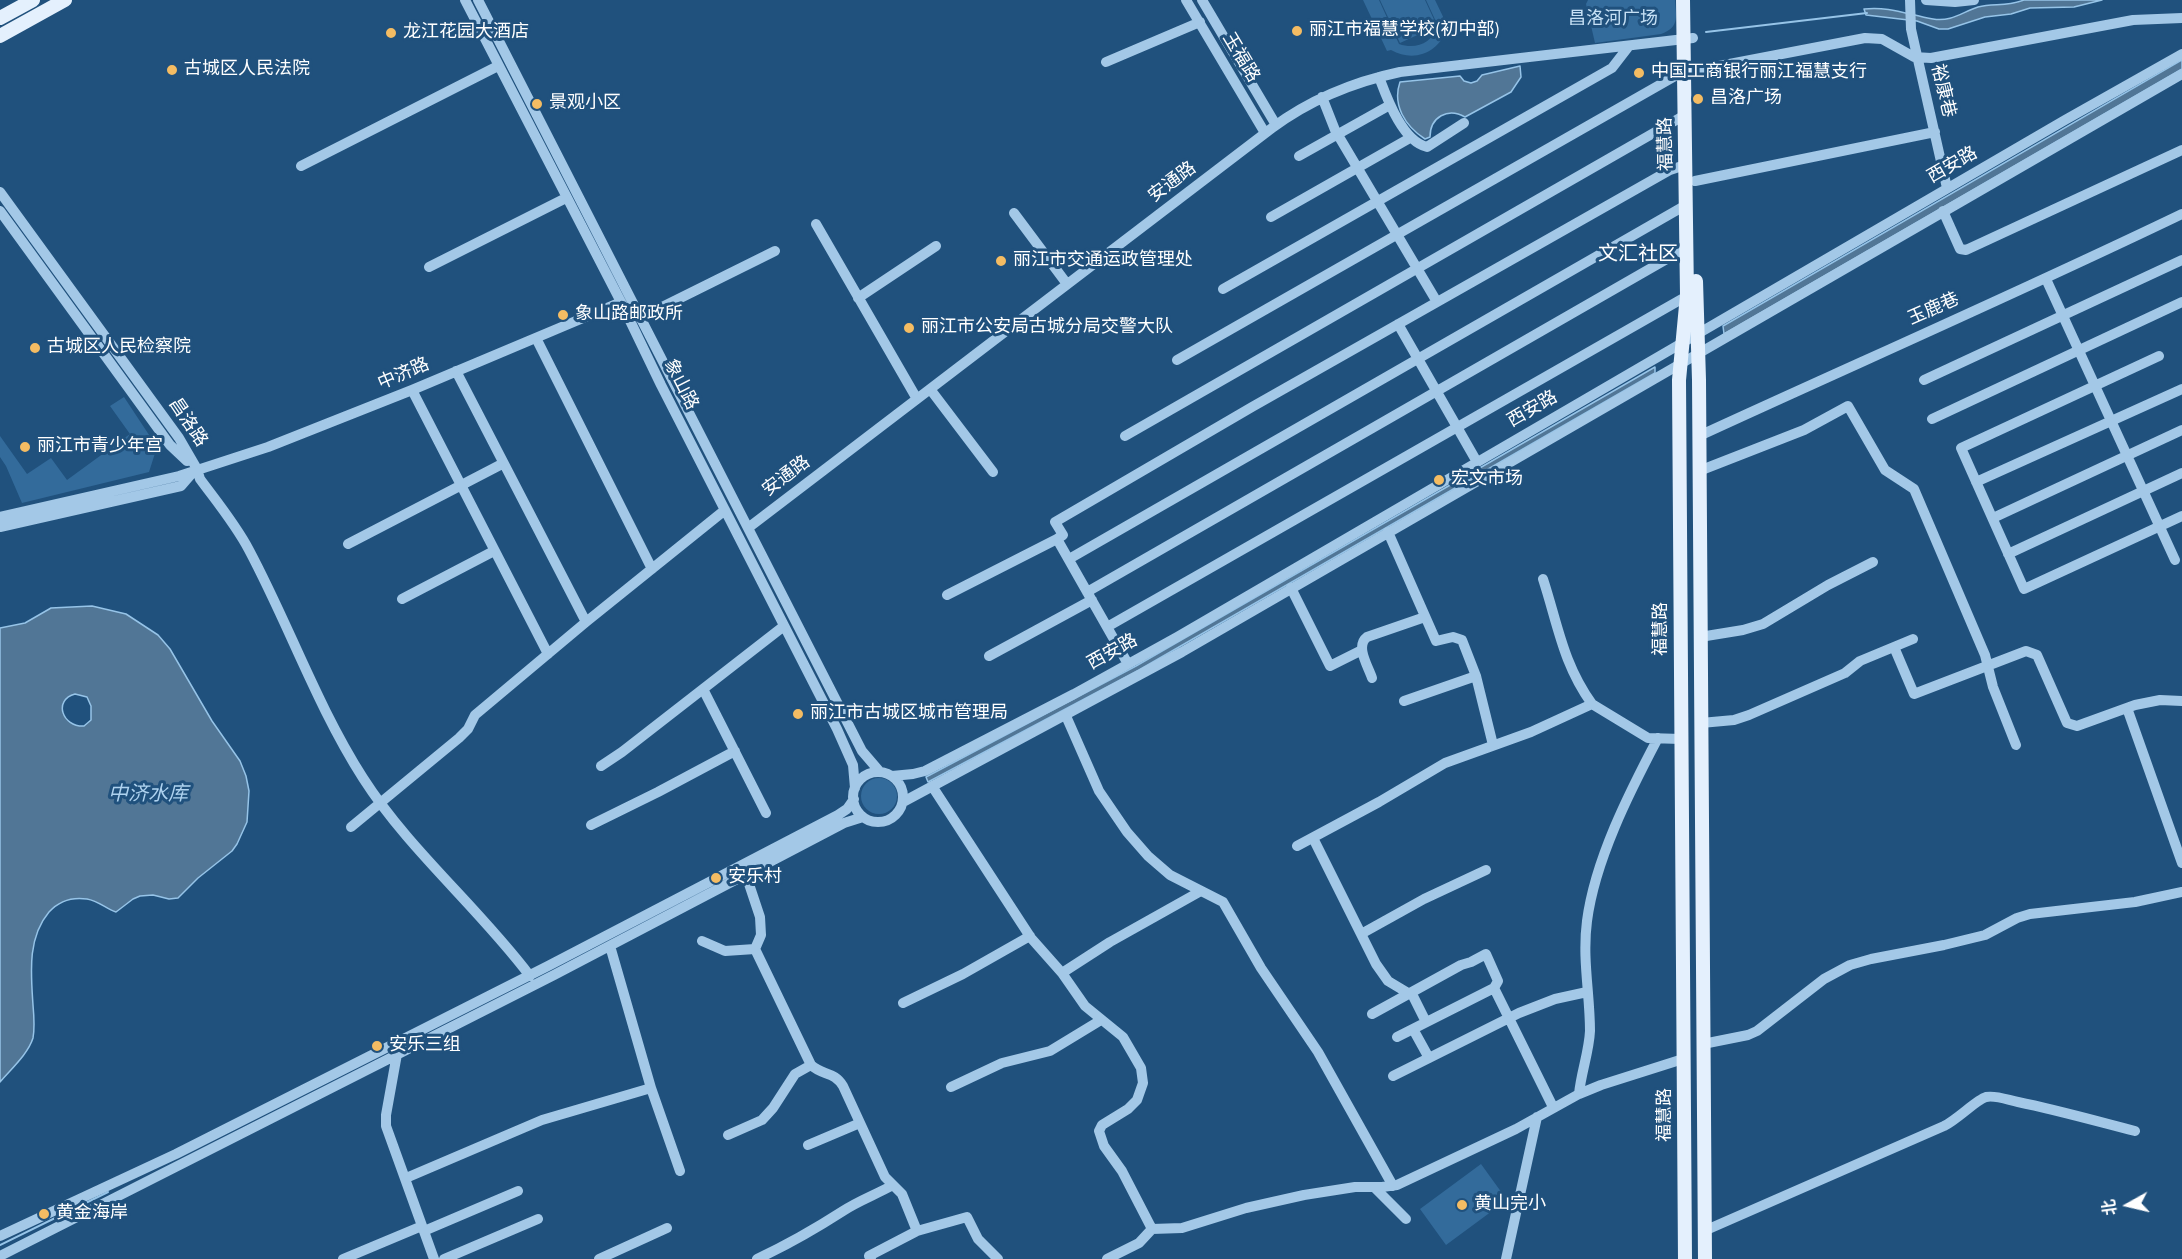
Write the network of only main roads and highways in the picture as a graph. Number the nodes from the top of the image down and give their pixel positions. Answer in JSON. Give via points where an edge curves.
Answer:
{"nodes":[{"id":1,"x":33,"y":0,"type":"edge"},
{"id":2,"x":65,"y":0,"type":"edge"},
{"id":3,"x":1683,"y":0,"type":"edge"},
{"id":4,"x":1692,"y":0,"type":"edge"},
{"id":5,"x":0,"y":18,"type":"edge"},
{"id":6,"x":0,"y":36,"type":"edge"},
{"id":7,"x":1688,"y":39,"type":"junction"},
{"id":8,"x":1689,"y":71,"type":"junction"},
{"id":9,"x":1685,"y":1259,"type":"edge"},
{"id":10,"x":1705,"y":1259,"type":"edge"}],
"edges":[{"from":1,"to":5,"type":"main road"},
{"from":2,"to":6,"type":"main road"},
{"from":3,"to":7,"type":"main road","name":"福慧路"},
{"from":4,"to":7,"type":"main road","name":"福慧路"},
{"from":7,"to":8,"type":"main road","name":"福慧路"},
{"from":8,"to":9,"type":"main road","name":"福慧路","via":[[1685,115],[1687,296],[1679,392]]},
{"from":8,"to":10,"type":"main road","name":"福慧路","via":[[1698,353]]}]}
